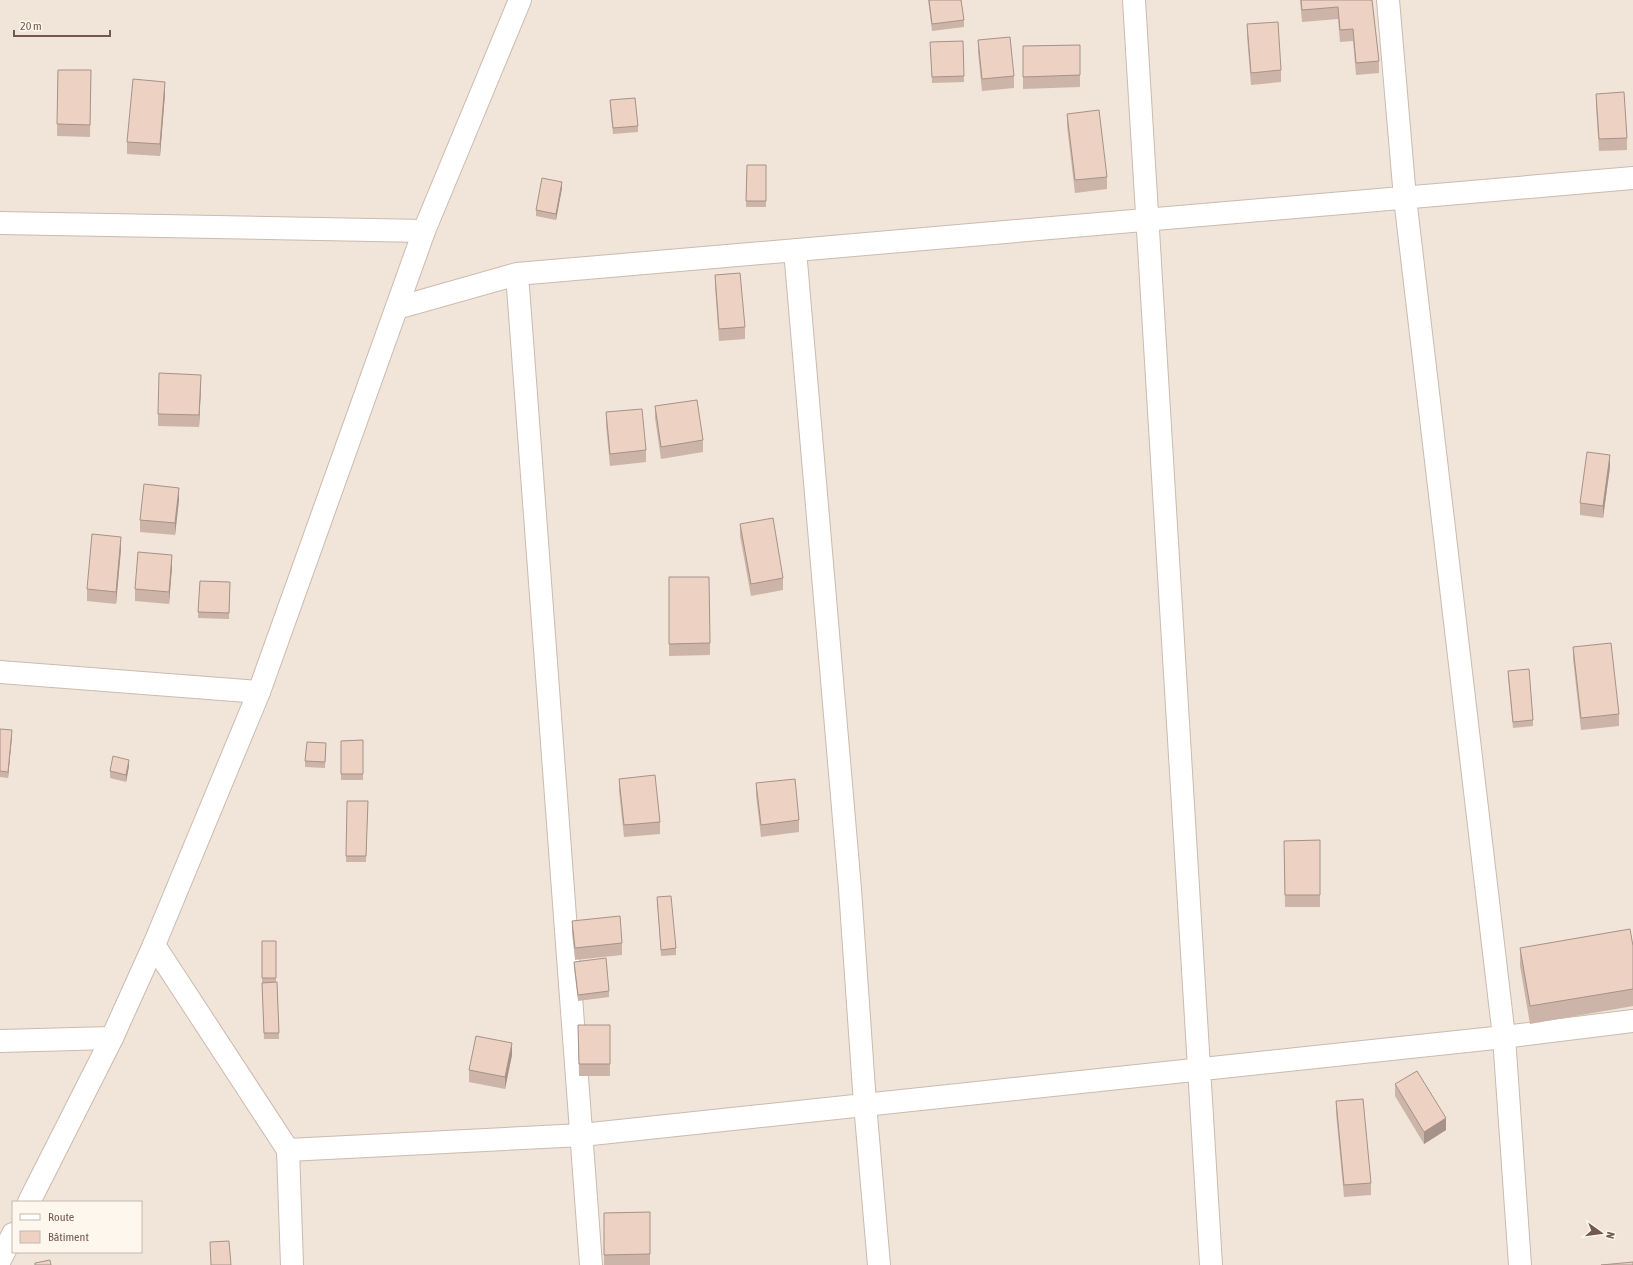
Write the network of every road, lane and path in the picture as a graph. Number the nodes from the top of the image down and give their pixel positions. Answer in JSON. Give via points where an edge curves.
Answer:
{"nodes":[{"id":1,"x":520,"y":0,"type":"edge"},
{"id":2,"x":1134,"y":0,"type":"edge"},
{"id":3,"x":1388,"y":0,"type":"edge"},
{"id":4,"x":1633,"y":178,"type":"edge"},
{"id":5,"x":1405,"y":198,"type":"junction"},
{"id":6,"x":1148,"y":220,"type":"junction"},
{"id":7,"x":0,"y":223,"type":"edge"},
{"id":8,"x":424,"y":232,"type":"junction"},
{"id":9,"x":795,"y":250,"type":"junction"},
{"id":10,"x":517,"y":274,"type":"junction"},
{"id":11,"x":397,"y":308,"type":"junction"},
{"id":12,"x":0,"y":672,"type":"edge"},
{"id":13,"x":258,"y":692,"type":"junction"},
{"id":14,"x":154,"y":945,"type":"junction"},
{"id":15,"x":1633,"y":1021,"type":"edge"},
{"id":16,"x":1504,"y":1037,"type":"junction"},
{"id":17,"x":112,"y":1038,"type":"junction"},
{"id":18,"x":0,"y":1041,"type":"edge"},
{"id":19,"x":1199,"y":1069,"type":"junction"},
{"id":20,"x":865,"y":1104,"type":"junction"},
{"id":21,"x":582,"y":1135,"type":"junction"},
{"id":22,"x":288,"y":1150,"type":"junction"},
{"id":23,"x":30,"y":1201,"type":"edge"},
{"id":24,"x":12,"y":1236,"type":"edge"},
{"id":25,"x":0,"y":1260,"type":"edge"},
{"id":26,"x":292,"y":1265,"type":"edge"},
{"id":27,"x":591,"y":1265,"type":"edge"},
{"id":28,"x":879,"y":1265,"type":"edge"},
{"id":29,"x":1211,"y":1265,"type":"edge"},
{"id":30,"x":1520,"y":1265,"type":"edge"}],
"edges":[{"from":1,"to":8,"type":"street"},
{"from":2,"to":6,"type":"street"},
{"from":3,"to":5,"type":"street"},
{"from":4,"to":5,"type":"street"},
{"from":5,"to":6,"type":"street"},
{"from":5,"to":16,"type":"street"},
{"from":6,"to":9,"type":"street"},
{"from":6,"to":19,"type":"street"},
{"from":7,"to":8,"type":"street"},
{"from":8,"to":11,"type":"street"},
{"from":9,"to":10,"type":"street"},
{"from":9,"to":20,"type":"street","via":[[850,890]]},
{"from":10,"to":11,"type":"street"},
{"from":10,"to":21,"type":"street"},
{"from":11,"to":13,"type":"street"},
{"from":12,"to":13,"type":"street"},
{"from":13,"to":14,"type":"street"},
{"from":14,"to":17,"type":"street"},
{"from":14,"to":22,"type":"street"},
{"from":15,"to":16,"type":"street"},
{"from":16,"to":19,"type":"street"},
{"from":16,"to":30,"type":"street"},
{"from":17,"to":18,"type":"street"},
{"from":17,"to":23,"type":"street"},
{"from":19,"to":20,"type":"street"},
{"from":19,"to":29,"type":"street"},
{"from":20,"to":21,"type":"street"},
{"from":20,"to":28,"type":"street"},
{"from":21,"to":22,"type":"street"},
{"from":21,"to":27,"type":"street"},
{"from":22,"to":26,"type":"street"},
{"from":24,"to":25,"type":"street"}]}
